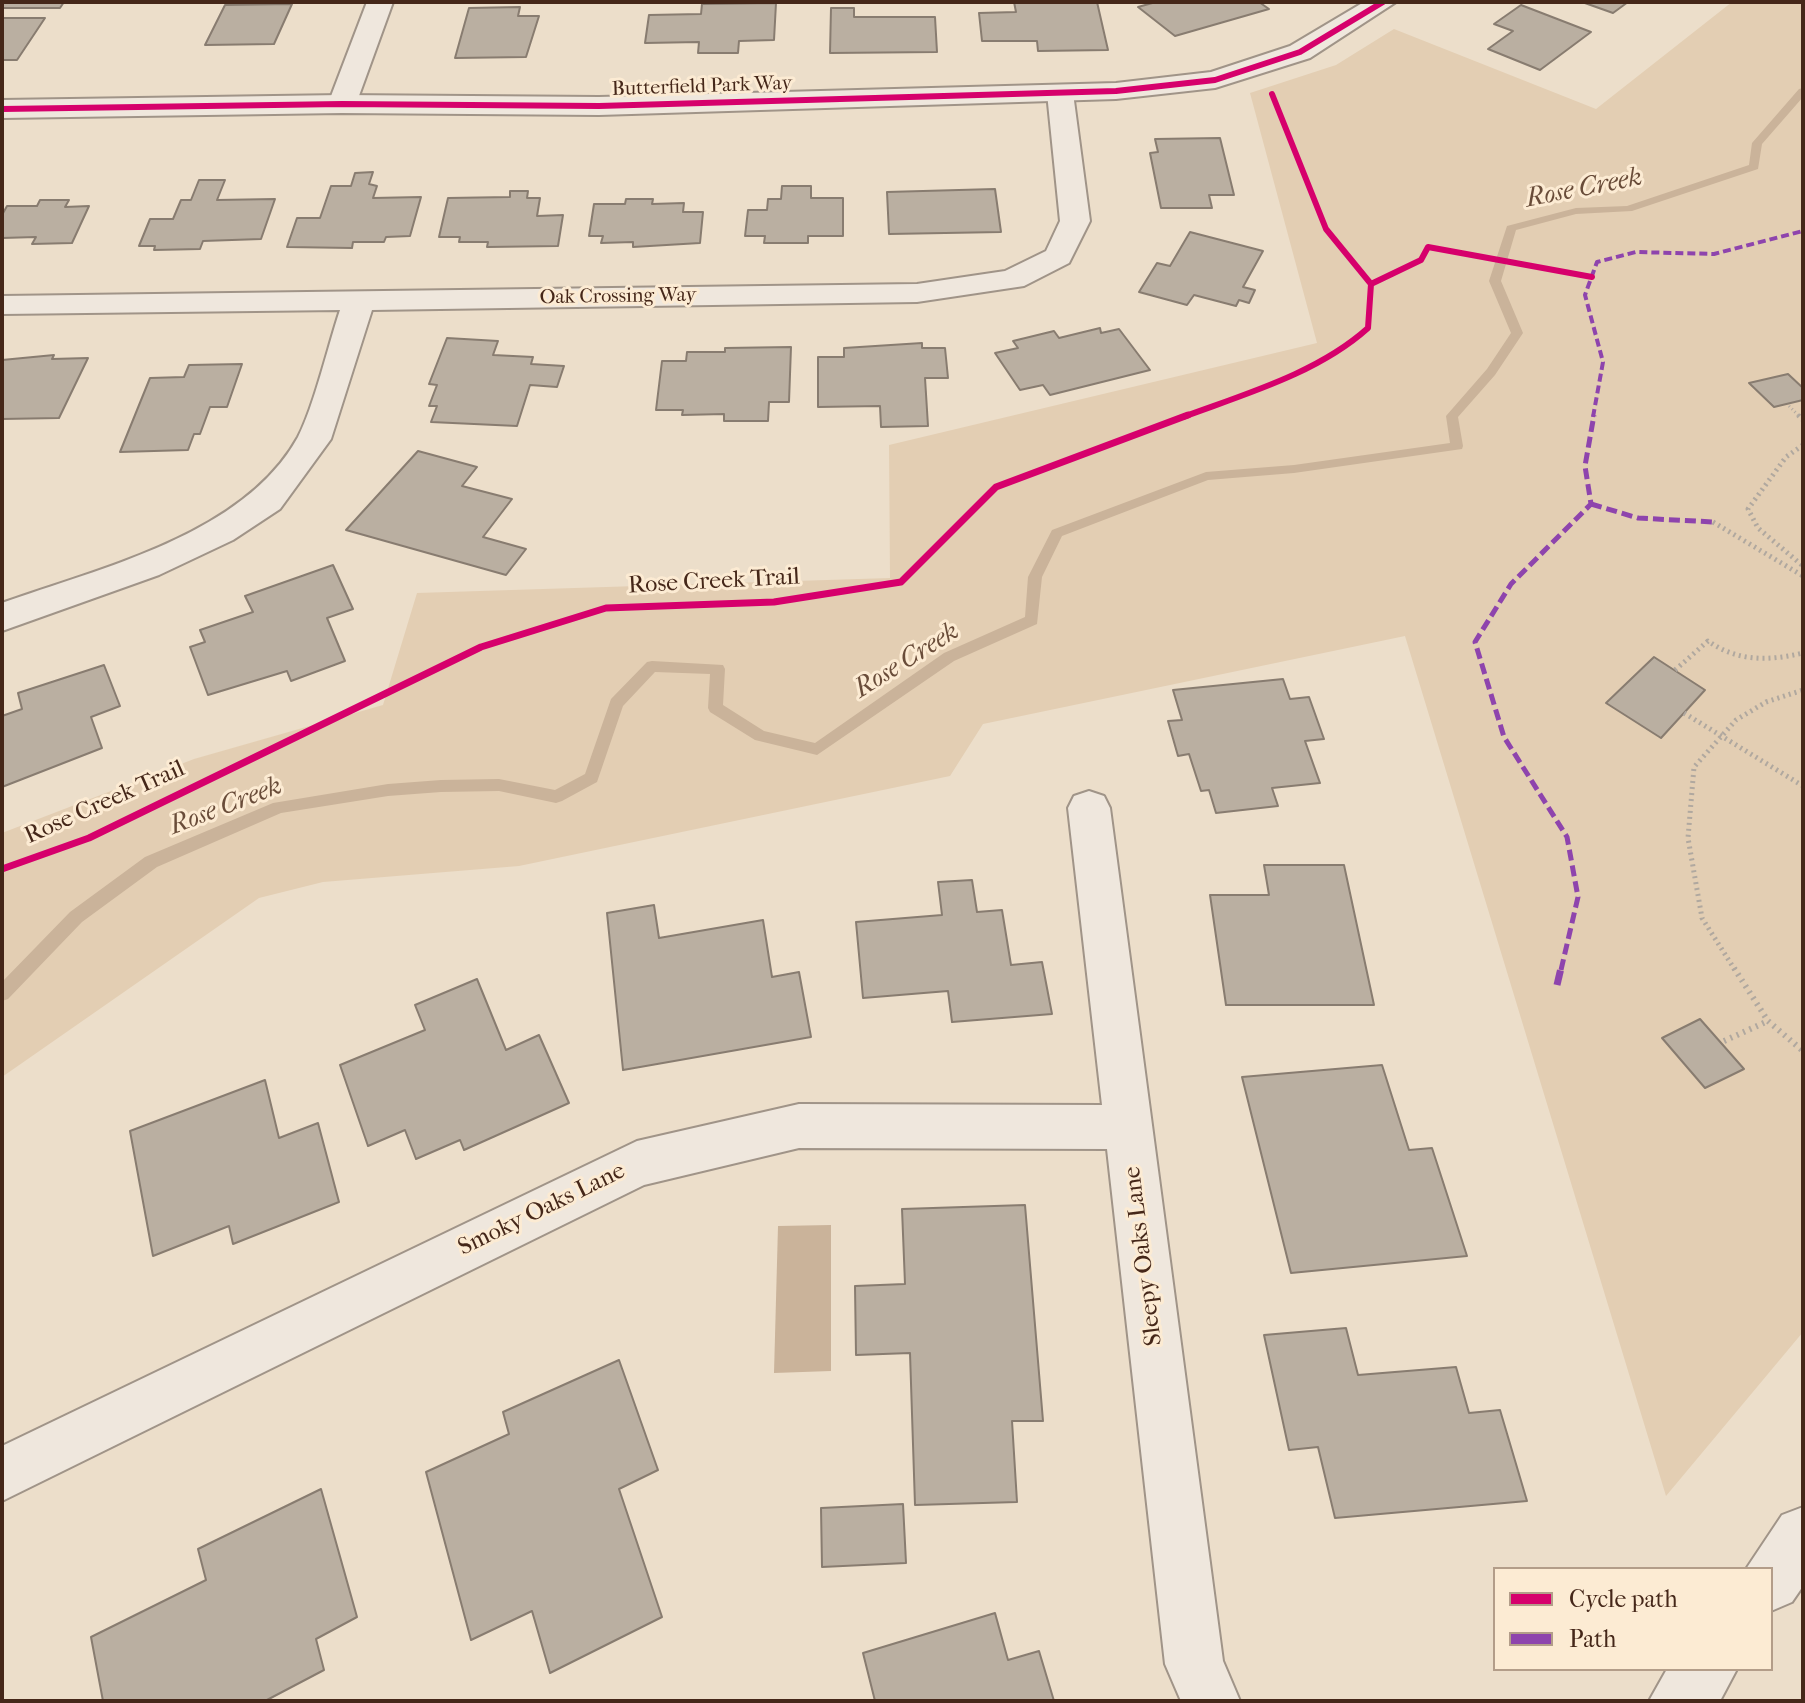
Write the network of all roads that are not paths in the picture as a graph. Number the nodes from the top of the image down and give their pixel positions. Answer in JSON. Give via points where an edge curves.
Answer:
{"nodes":[{"id":1,"x":380,"y":2,"type":"edge"},
{"id":2,"x":1383,"y":2,"type":"edge"},
{"id":3,"x":1060,"y":93,"type":"junction"},
{"id":4,"x":342,"y":104,"type":"junction"},
{"id":5,"x":2,"y":109,"type":"edge"},
{"id":6,"x":359,"y":300,"type":"junction"},
{"id":7,"x":2,"y":305,"type":"edge"},
{"id":8,"x":2,"y":617,"type":"edge"},
{"id":9,"x":1089,"y":808,"type":"dead end"},
{"id":10,"x":1128,"y":1127,"type":"junction"},
{"id":11,"x":2,"y":1474,"type":"edge"},
{"id":12,"x":1803,"y":1536,"type":"edge"},
{"id":13,"x":1773,"y":1578,"type":"edge"},
{"id":14,"x":1705,"y":1671,"type":"edge"},
{"id":15,"x":1211,"y":1701,"type":"edge"},
{"id":16,"x":1680,"y":1701,"type":"edge"}],
"edges":[{"from":1,"to":4,"type":"street"},
{"from":2,"to":3,"type":"street","name":"Butterfield Park Way","via":[[1300,52],[1215,80]]},
{"from":3,"to":4,"type":"street","name":"Butterfield Park Way","via":[[599,106]]},
{"from":3,"to":6,"type":"street","name":"Oak Crossing Way","via":[[1075,221],[1058,257],[1013,279],[917,293]]},
{"from":4,"to":5,"type":"street","name":"Butterfield Park Way"},
{"from":6,"to":7,"type":"street","name":"Oak Crossing Way"},
{"from":6,"to":8,"type":"street","via":[[314,439],[268,501],[146,566]]},
{"from":9,"to":10,"type":"street","name":"Sleepy Oaks Lane"},
{"from":10,"to":11,"type":"street","name":"Smoky Oaks Lane","via":[[799,1126],[637,1164]]},
{"from":10,"to":15,"type":"street","name":"Sleepy Oaks Lane","via":[[1194,1664]]},
{"from":12,"to":13,"type":"street"},
{"from":14,"to":16,"type":"street"}]}
